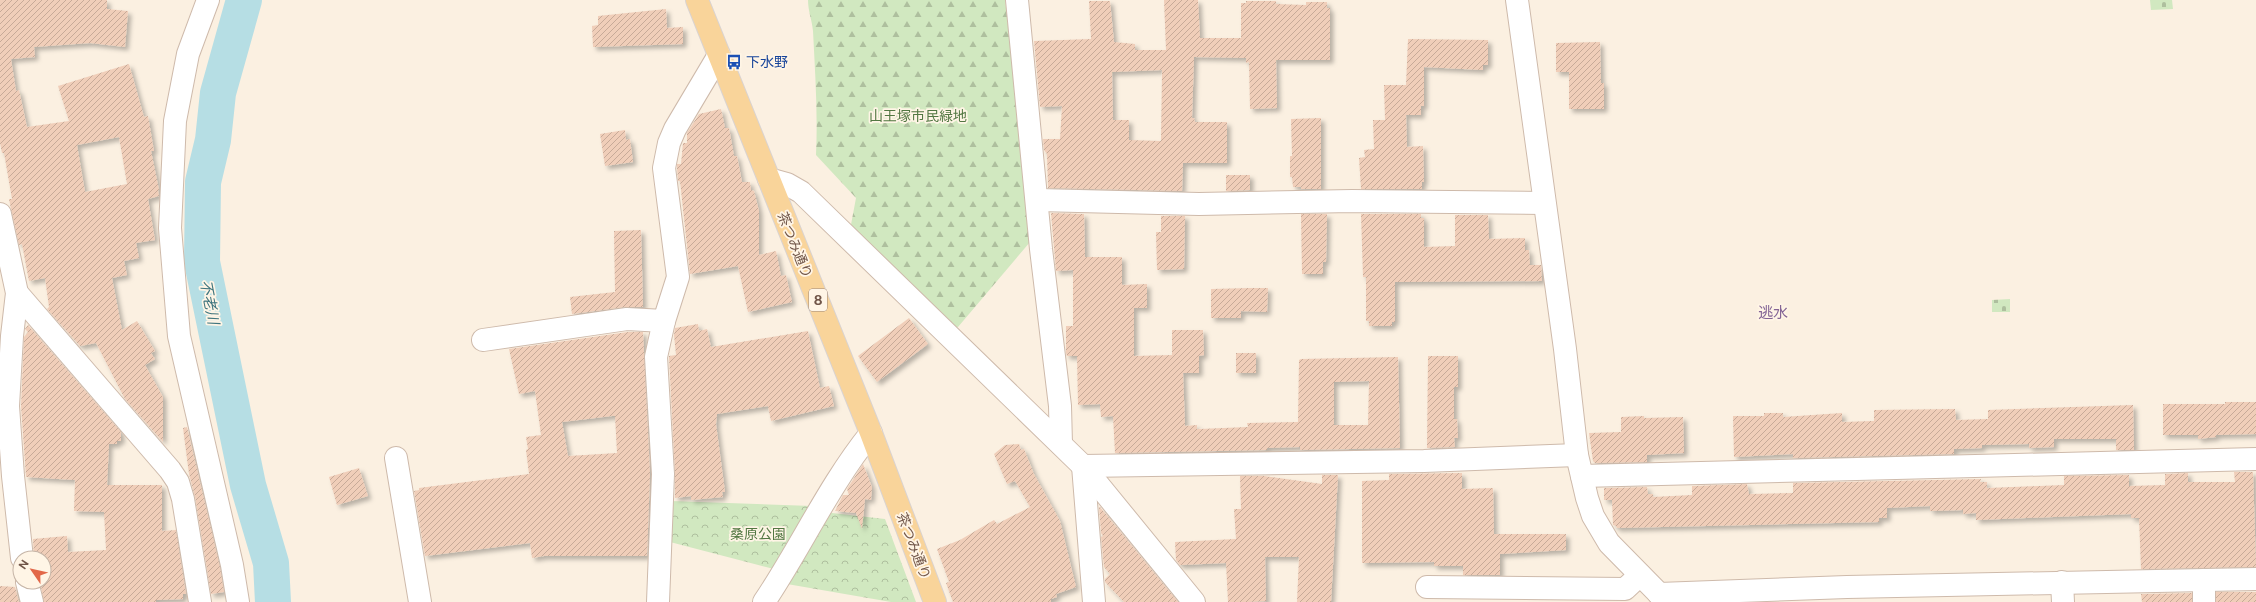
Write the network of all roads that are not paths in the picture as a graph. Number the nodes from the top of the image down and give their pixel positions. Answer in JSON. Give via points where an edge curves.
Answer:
{"nodes":[{"id":1,"x":208,"y":0,"type":"edge"},
{"id":2,"x":697,"y":0,"type":"edge"},
{"id":3,"x":1017,"y":0,"type":"edge"},
{"id":4,"x":1517,"y":0,"type":"edge"},
{"id":5,"x":719,"y":55,"type":"junction"},
{"id":6,"x":769,"y":179,"type":"junction"},
{"id":7,"x":1038,"y":200,"type":"junction"},
{"id":8,"x":1544,"y":203,"type":"junction"},
{"id":9,"x":0,"y":214,"type":"edge"},
{"id":10,"x":17,"y":293,"type":"junction"},
{"id":11,"x":664,"y":321,"type":"junction"},
{"id":12,"x":6,"y":336,"type":"edge"},
{"id":13,"x":483,"y":340,"type":"dead end"},
{"id":14,"x":871,"y":433,"type":"junction"},
{"id":15,"x":1062,"y":444,"type":"junction"},
{"id":16,"x":396,"y":458,"type":"dead end"},
{"id":17,"x":2256,"y":459,"type":"edge"},
{"id":18,"x":1580,"y":465,"type":"junction"},
{"id":19,"x":1083,"y":466,"type":"junction"},
{"id":20,"x":21,"y":550,"type":"edge"},
{"id":21,"x":1640,"y":575,"type":"junction"},
{"id":22,"x":2256,"y":579,"type":"edge"},
{"id":23,"x":2204,"y":580,"type":"junction"},
{"id":24,"x":1427,"y":587,"type":"dead end"},
{"id":25,"x":29,"y":590,"type":"edge"},
{"id":26,"x":2062,"y":592,"type":"edge"},
{"id":27,"x":1663,"y":598,"type":"edge"},
{"id":28,"x":32,"y":602,"type":"edge"},
{"id":29,"x":200,"y":602,"type":"edge"},
{"id":30,"x":238,"y":602,"type":"edge"},
{"id":31,"x":420,"y":602,"type":"edge"},
{"id":32,"x":658,"y":602,"type":"edge"},
{"id":33,"x":764,"y":602,"type":"edge"},
{"id":34,"x":935,"y":602,"type":"edge"},
{"id":35,"x":1094,"y":602,"type":"edge"},
{"id":36,"x":1194,"y":602,"type":"edge"},
{"id":37,"x":2204,"y":602,"type":"edge"}],
"edges":[{"from":1,"to":30,"type":"street","via":[[188,54],[175,121],[170,228],[179,336],[232,565]]},
{"from":2,"to":5,"type":"main road","name":"茶つみ通り","number":"8"},
{"from":3,"to":7,"type":"street"},
{"from":4,"to":8,"type":"street"},
{"from":5,"to":6,"type":"main road","name":"茶つみ通り","number":"8"},
{"from":5,"to":11,"type":"street","via":[[669,143],[664,168],[678,277]]},
{"from":6,"to":14,"type":"main road","name":"茶つみ通り","number":"8"},
{"from":6,"to":15,"type":"street","via":[[787,184],[801,192]]},
{"from":7,"to":8,"type":"street","via":[[1199,204],[1352,201]]},
{"from":7,"to":15,"type":"street"},
{"from":8,"to":18,"type":"street"},
{"from":9,"to":10,"type":"street"},
{"from":10,"to":12,"type":"street"},
{"from":10,"to":29,"type":"street","via":[[178,482],[183,498]]},
{"from":11,"to":13,"type":"street","via":[[627,319]]},
{"from":11,"to":32,"type":"street","via":[[656,357],[663,474]]},
{"from":12,"to":20,"type":"street","via":[[8,406]]},
{"from":14,"to":33,"type":"street","via":[[819,509]]},
{"from":14,"to":34,"type":"main road","name":"茶つみ通り","number":"8"},
{"from":15,"to":19,"type":"street"},
{"from":16,"to":31,"type":"street"},
{"from":17,"to":18,"type":"street"},
{"from":18,"to":19,"type":"street","via":[[1424,461]]},
{"from":18,"to":21,"type":"street","via":[[1593,516],[1601,532]]},
{"from":19,"to":35,"type":"street"},
{"from":19,"to":36,"type":"street"},
{"from":21,"to":24,"type":"street","via":[[1625,589]]},
{"from":21,"to":27,"type":"street"},
{"from":22,"to":23,"type":"street"},
{"from":23,"to":26,"type":"street"},
{"from":23,"to":37,"type":"street"},
{"from":25,"to":28,"type":"street"},
{"from":26,"to":27,"type":"street"}]}
